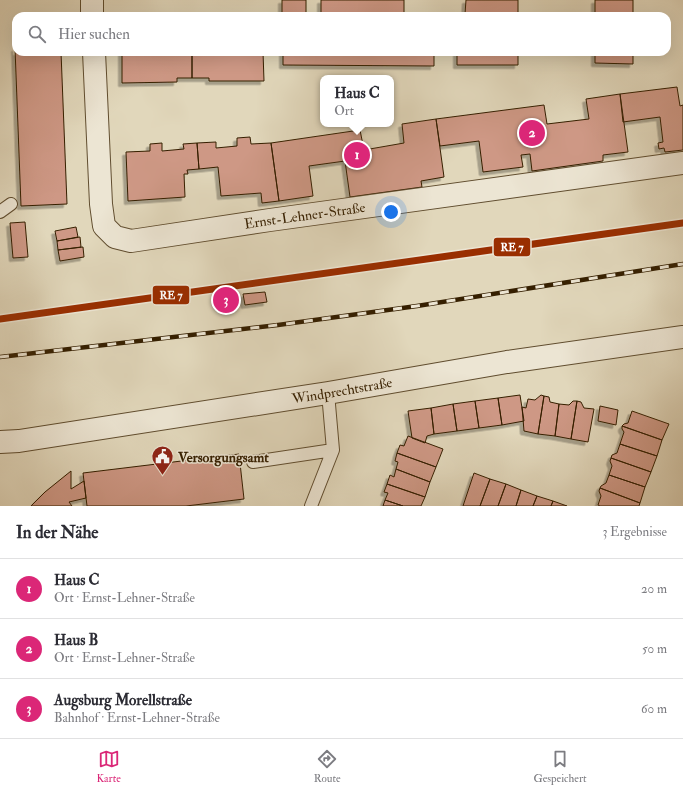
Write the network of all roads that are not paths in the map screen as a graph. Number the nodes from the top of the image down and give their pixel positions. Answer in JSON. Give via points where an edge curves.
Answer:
{"nodes":[{"id":1,"x":92,"y":0,"type":"edge"},
{"id":2,"x":92,"y":12,"type":"edge"},
{"id":3,"x":94,"y":56,"type":"edge"},
{"id":4,"x":683,"y":163,"type":"edge"},
{"id":5,"x":11,"y":204,"type":"dead end"},
{"id":6,"x":0,"y":212,"type":"edge"},
{"id":7,"x":683,"y":337,"type":"edge"},
{"id":8,"x":328,"y":393,"type":"junction"},
{"id":9,"x":0,"y":442,"type":"edge"},
{"id":10,"x":333,"y":450,"type":"junction"},
{"id":11,"x":254,"y":462,"type":"dead end"},
{"id":12,"x":311,"y":506,"type":"edge"}],
"edges":[{"from":1,"to":2,"type":"street"},
{"from":3,"to":4,"type":"street","name":"Ernst-Lehner-Straße","via":[[104,226],[114,237],[131,242],[270,220]]},
{"from":5,"to":6,"type":"lane"},
{"from":7,"to":8,"type":"street","name":"Windprechtstraße","via":[[507,362]]},
{"from":8,"to":9,"type":"street","name":"Windprechtstraße"},
{"from":8,"to":10,"type":"lane"},
{"from":10,"to":11,"type":"lane"},
{"from":10,"to":12,"type":"lane"}]}
